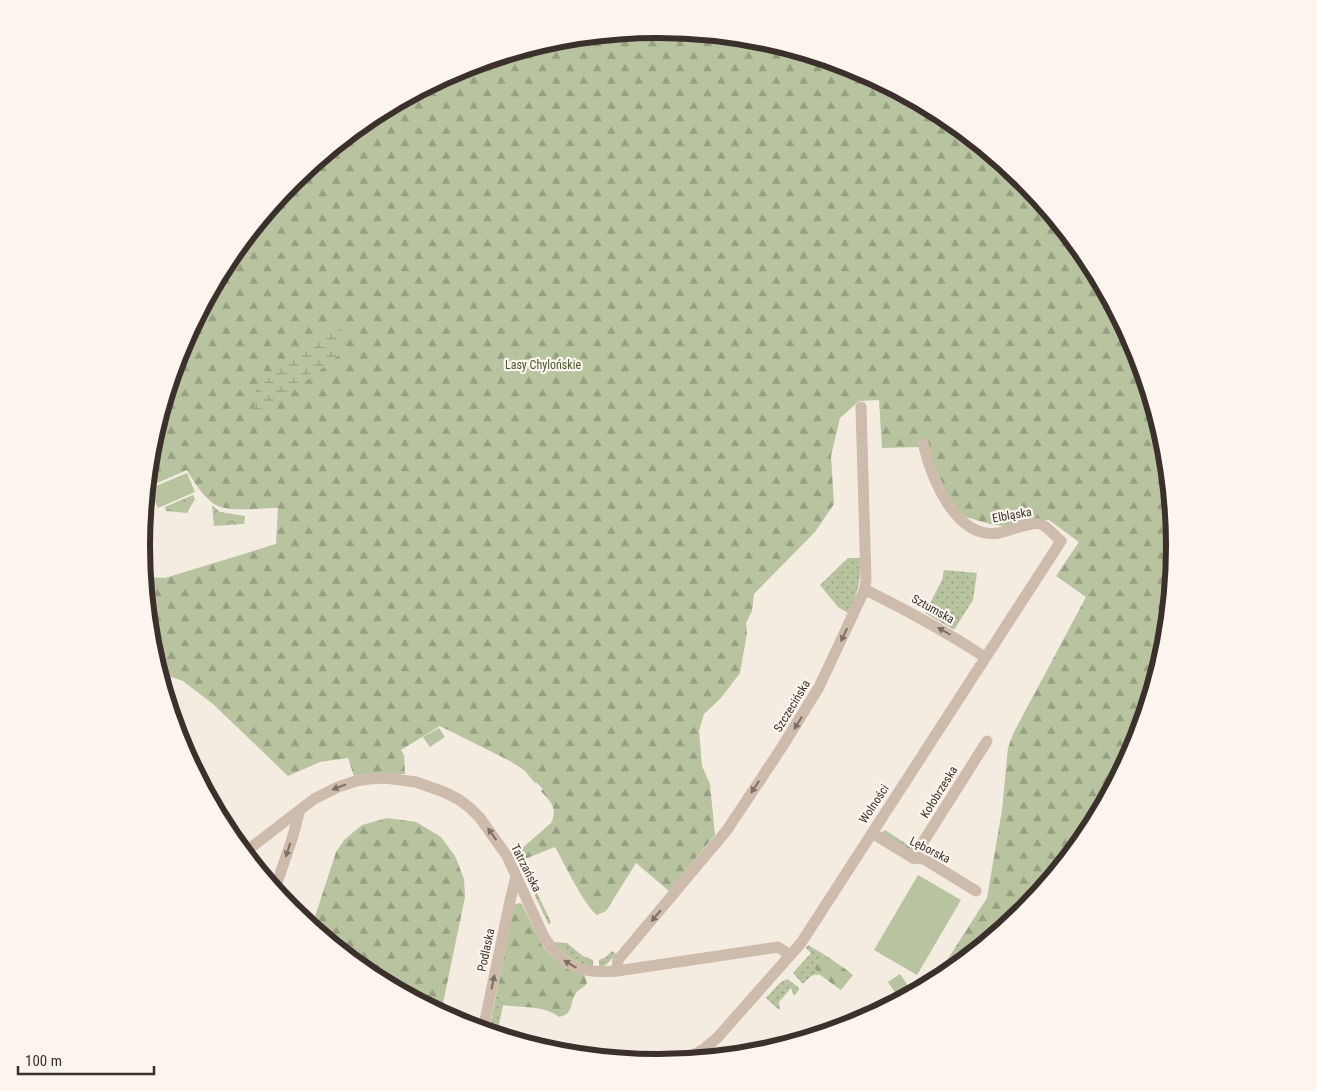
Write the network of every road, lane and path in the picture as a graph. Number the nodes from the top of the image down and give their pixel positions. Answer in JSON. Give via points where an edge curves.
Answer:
{"nodes":[{"id":1,"x":861,"y":408,"type":"dead end"},
{"id":2,"x":923,"y":444,"type":"dead end"},
{"id":3,"x":1061,"y":541,"type":"joint"},
{"id":4,"x":864,"y":591,"type":"junction"},
{"id":5,"x":985,"y":658,"type":"junction"},
{"id":6,"x":988,"y":742,"type":"dead end"},
{"id":7,"x":299,"y":811,"type":"junction"},
{"id":8,"x":872,"y":833,"type":"junction"},
{"id":9,"x":250,"y":848,"type":"edge"},
{"id":10,"x":913,"y":858,"type":"junction"},
{"id":11,"x":516,"y":876,"type":"junction"},
{"id":12,"x":278,"y":881,"type":"edge"},
{"id":13,"x":976,"y":891,"type":"dead end"},
{"id":14,"x":790,"y":955,"type":"junction"},
{"id":15,"x":617,"y":971,"type":"junction"},
{"id":16,"x":484,"y":1023,"type":"edge"},
{"id":17,"x":700,"y":1051,"type":"edge"}],
"edges":[{"from":1,"to":4,"type":"street","name":"Szczecińska"},
{"from":2,"to":3,"type":"street","name":"Elbląska","via":[[930,468],[951,509],[972,528],[998,533],[1036,523]]},
{"from":3,"to":5,"type":"street","name":"Wolności"},
{"from":5,"to":4,"type":"street","name":"Sztumska","one_way":true,"via":[[950,634]]},
{"from":4,"to":15,"type":"street","name":"Szczecińska","one_way":true,"via":[[820,687],[789,736],[726,830],[618,960]]},
{"from":5,"to":8,"type":"street","name":"Wolności"},
{"from":6,"to":10,"type":"street","name":"Kołobrzeska"},
{"from":7,"to":9,"type":"street","name":"Tatrzańska"},
{"from":11,"to":7,"type":"street","name":"Tatrzańska","one_way":true,"via":[[504,852],[474,811],[458,799],[430,787],[386,778],[370,779],[326,792]]},
{"from":7,"to":12,"type":"street","one_way":true},
{"from":8,"to":10,"type":"street","name":"Lęborska"},
{"from":8,"to":14,"type":"street","name":"Wolności"},
{"from":10,"to":13,"type":"street","name":"Lęborska","via":[[924,859]]},
{"from":15,"to":11,"type":"street","name":"Tatrzańska","one_way":true,"via":[[585,971],[560,957],[544,937]]},
{"from":16,"to":11,"type":"street","name":"Podlaska","one_way":true},
{"from":14,"to":15,"type":"street","name":"Tatrzańska","via":[[778,947],[765,948]]},
{"from":14,"to":17,"type":"street","name":"Wolności","via":[[718,1037]]}]}
